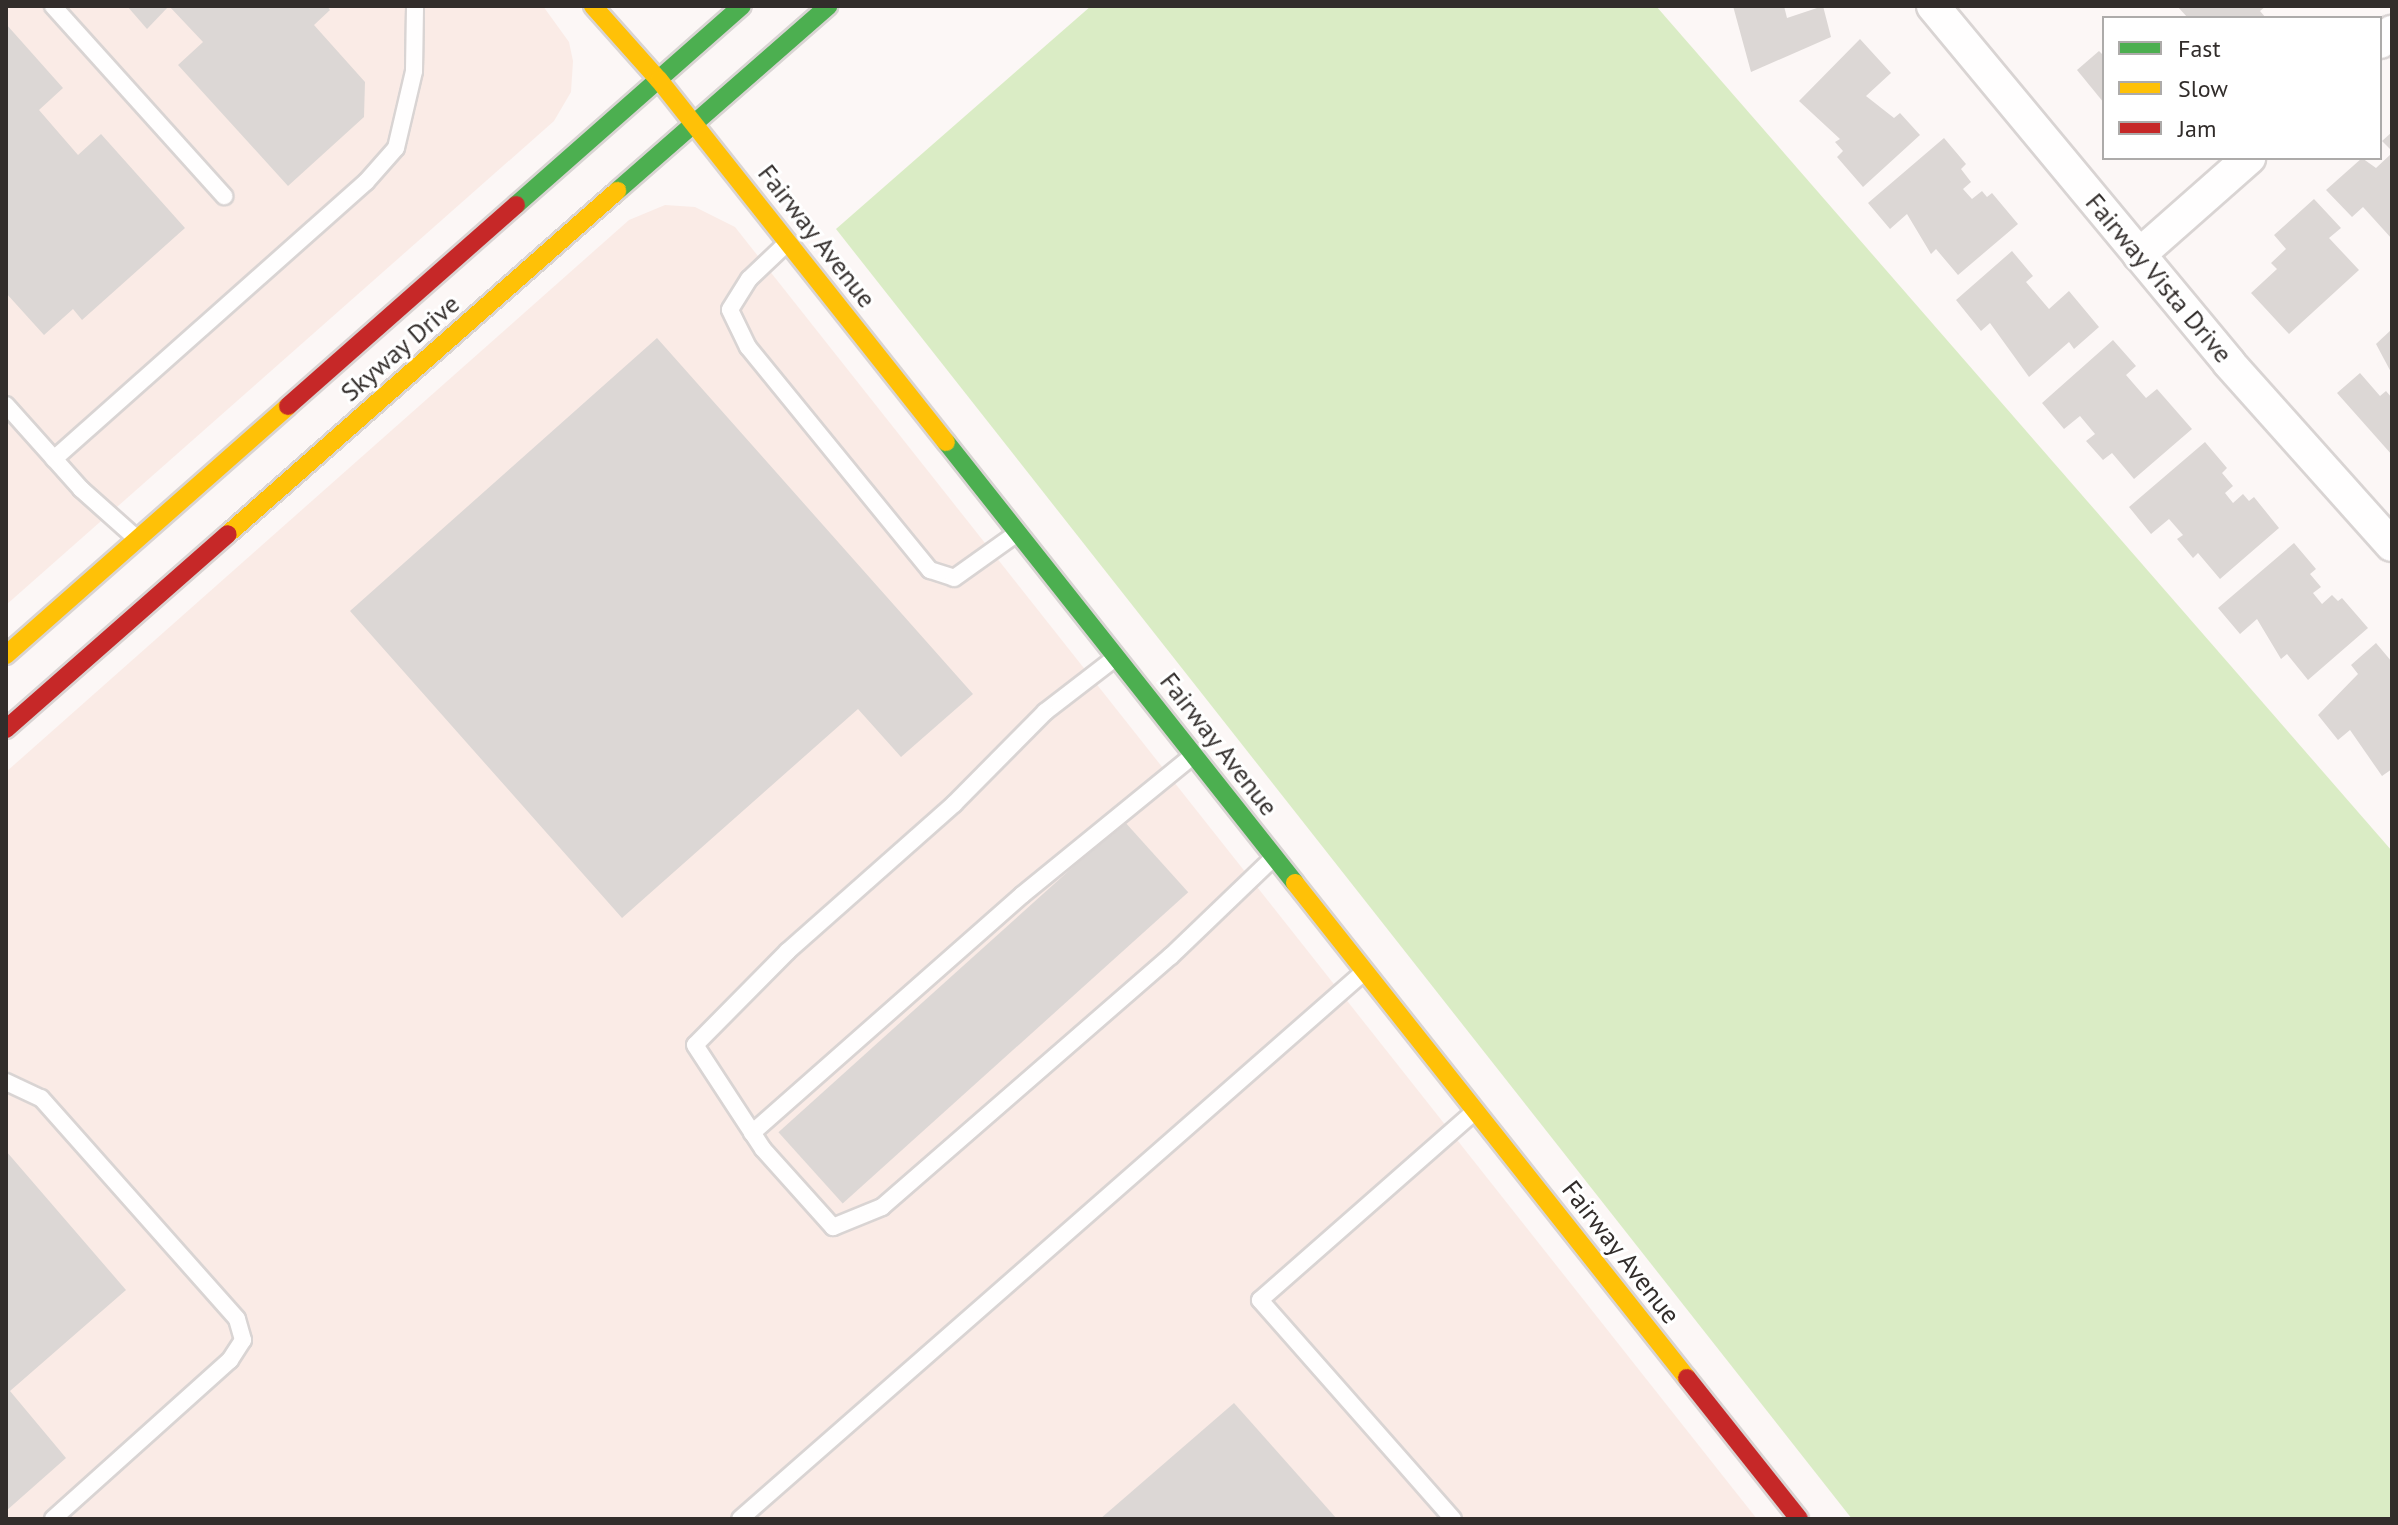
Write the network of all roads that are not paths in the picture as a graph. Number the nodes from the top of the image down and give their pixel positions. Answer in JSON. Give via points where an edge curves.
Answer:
{"nodes":[{"id":1,"x":53,"y":6,"type":"edge"},
{"id":2,"x":415,"y":6,"type":"edge"},
{"id":3,"x":593,"y":6,"type":"edge"},
{"id":4,"x":742,"y":6,"type":"edge"},
{"id":5,"x":828,"y":6,"type":"edge"},
{"id":6,"x":1933,"y":6,"type":"edge"},
{"id":7,"x":659,"y":80,"type":"junction"},
{"id":8,"x":694,"y":124,"type":"junction"},
{"id":9,"x":2247,"y":160,"type":"edge"},
{"id":10,"x":224,"y":196,"type":"dead end"},
{"id":11,"x":788,"y":242,"type":"junction"},
{"id":12,"x":2139,"y":255,"type":"junction"},
{"id":13,"x":6,"y":405,"type":"edge"},
{"id":14,"x":54,"y":459,"type":"junction"},
{"id":15,"x":1018,"y":533,"type":"junction"},
{"id":16,"x":137,"y":540,"type":"junction"},
{"id":17,"x":2392,"y":545,"type":"edge"},
{"id":18,"x":6,"y":655,"type":"edge"},
{"id":19,"x":1117,"y":657,"type":"junction"},
{"id":20,"x":6,"y":729,"type":"edge"},
{"id":21,"x":1194,"y":754,"type":"junction"},
{"id":22,"x":1275,"y":857,"type":"junction"},
{"id":23,"x":1367,"y":970,"type":"junction"},
{"id":24,"x":6,"y":1082,"type":"edge"},
{"id":25,"x":1476,"y":1110,"type":"junction"},
{"id":26,"x":752,"y":1133,"type":"junction"},
{"id":27,"x":53,"y":1519,"type":"edge"},
{"id":28,"x":740,"y":1519,"type":"edge"},
{"id":29,"x":1453,"y":1519,"type":"edge"},
{"id":30,"x":1799,"y":1519,"type":"edge"}],
"edges":[{"from":1,"to":10,"type":"lane"},
{"from":2,"to":14,"type":"lane","via":[[414,71],[396,148],[366,182]]},
{"from":3,"to":7,"type":"main road","name":"Fairway Avenue"},
{"from":4,"to":7,"type":"main road","name":"Skyway Drive"},
{"from":5,"to":8,"type":"main road","name":"Skyway Drive"},
{"from":6,"to":12,"type":"street","name":"Fairway Vista Drive"},
{"from":7,"to":8,"type":"main road","name":"Fairway Avenue"},
{"from":7,"to":16,"type":"main road","name":"Skyway Drive"},
{"from":8,"to":11,"type":"main road","name":"Fairway Avenue"},
{"from":8,"to":20,"type":"main road","name":"Skyway Drive"},
{"from":9,"to":12,"type":"street"},
{"from":11,"to":15,"type":"main road","name":"Fairway Avenue"},
{"from":11,"to":15,"type":"lane","via":[[749,279],[730,310],[748,347],[930,570],[954,578]]},
{"from":12,"to":17,"type":"street","name":"Fairway Vista Drive"},
{"from":13,"to":14,"type":"lane"},
{"from":14,"to":16,"type":"lane"},
{"from":15,"to":19,"type":"main road","name":"Fairway Avenue"},
{"from":16,"to":18,"type":"main road","name":"Skyway Drive"},
{"from":19,"to":21,"type":"main road","name":"Fairway Avenue"},
{"from":19,"to":26,"type":"lane","via":[[1045,712],[695,1045]]},
{"from":21,"to":22,"type":"main road","name":"Fairway Avenue"},
{"from":21,"to":26,"type":"lane","via":[[1022,895]]},
{"from":22,"to":23,"type":"main road","name":"Fairway Avenue"},
{"from":22,"to":26,"type":"lane","via":[[1171,956],[882,1207],[833,1227]]},
{"from":23,"to":25,"type":"main road","name":"Fairway Avenue"},
{"from":23,"to":28,"type":"lane"},
{"from":24,"to":27,"type":"lane","via":[[41,1098],[237,1319],[243,1340],[230,1360]]},
{"from":25,"to":29,"type":"lane","via":[[1260,1300]]},
{"from":25,"to":30,"type":"main road","name":"Fairway Avenue"}]}
